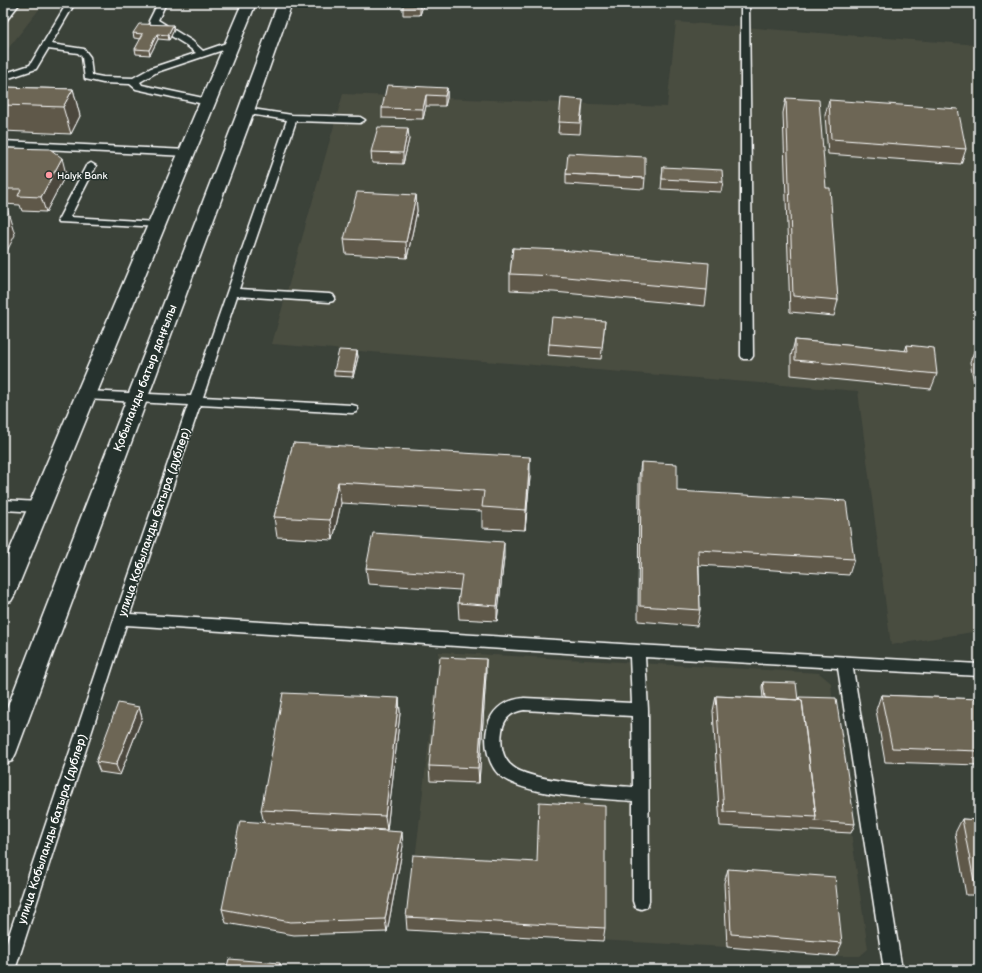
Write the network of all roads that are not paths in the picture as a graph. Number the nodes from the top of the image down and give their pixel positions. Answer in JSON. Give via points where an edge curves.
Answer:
{"nodes":[{"id":1,"x":16,"y":3,"type":"edge"},
{"id":2,"x":71,"y":3,"type":"edge"},
{"id":3,"x":162,"y":3,"type":"edge"},
{"id":4,"x":249,"y":3,"type":"edge"},
{"id":5,"x":285,"y":3,"type":"edge"},
{"id":6,"x":745,"y":3,"type":"edge"},
{"id":7,"x":3,"y":19,"type":"edge"},
{"id":8,"x":232,"y":44,"type":"junction"},
{"id":9,"x":46,"y":46,"type":"junction"},
{"id":10,"x":202,"y":54,"type":"junction"},
{"id":11,"x":3,"y":77,"type":"edge"},
{"id":12,"x":135,"y":80,"type":"junction"},
{"id":13,"x":208,"y":102,"type":"junction"},
{"id":14,"x":246,"y":111,"type":"junction"},
{"id":15,"x":292,"y":118,"type":"junction"},
{"id":16,"x":360,"y":120,"type":"dead end"},
{"id":17,"x":3,"y":144,"type":"edge"},
{"id":18,"x":187,"y":153,"type":"junction"},
{"id":19,"x":91,"y":166,"type":"dead end"},
{"id":20,"x":157,"y":225,"type":"junction"},
{"id":21,"x":233,"y":292,"type":"junction"},
{"id":22,"x":330,"y":298,"type":"dead end"},
{"id":23,"x":747,"y":356,"type":"dead end"},
{"id":24,"x":86,"y":395,"type":"junction"},
{"id":25,"x":138,"y":397,"type":"junction"},
{"id":26,"x":196,"y":400,"type":"junction"},
{"id":27,"x":352,"y":409,"type":"dead end"},
{"id":28,"x":3,"y":505,"type":"edge"},
{"id":29,"x":39,"y":507,"type":"junction"},
{"id":30,"x":3,"y":594,"type":"edge"},
{"id":31,"x":121,"y":619,"type":"junction"},
{"id":32,"x":637,"y":651,"type":"junction"},
{"id":33,"x":845,"y":663,"type":"junction"},
{"id":34,"x":979,"y":670,"type":"edge"},
{"id":35,"x":640,"y":710,"type":"junction"},
{"id":36,"x":3,"y":753,"type":"edge"},
{"id":37,"x":639,"y":795,"type":"junction"},
{"id":38,"x":640,"y":901,"type":"dead end"},
{"id":39,"x":6,"y":970,"type":"edge"},
{"id":40,"x":893,"y":970,"type":"edge"}],
"edges":[{"from":1,"to":7,"type":"lane"},
{"from":2,"to":9,"type":"lane"},
{"from":3,"to":10,"type":"lane","via":[[153,21]]},
{"from":4,"to":8,"type":"street"},
{"from":5,"to":14,"type":"street","name":"Қобыланды батыр даңғылы"},
{"from":6,"to":23,"type":"lane"},
{"from":8,"to":10,"type":"lane"},
{"from":8,"to":13,"type":"street"},
{"from":9,"to":11,"type":"lane","via":[[33,67]]},
{"from":9,"to":12,"type":"lane","via":[[81,51],[86,57],[88,77],[103,80]]},
{"from":10,"to":12,"type":"lane","via":[[154,70]]},
{"from":12,"to":13,"type":"lane","via":[[139,87]]},
{"from":13,"to":18,"type":"street"},
{"from":14,"to":15,"type":"lane"},
{"from":14,"to":25,"type":"street","name":"Қобыланды батыр даңғылы"},
{"from":15,"to":16,"type":"lane"},
{"from":15,"to":21,"type":"lane","name":"улица Кобыланды батыра (дублер)"},
{"from":17,"to":18,"type":"lane"},
{"from":18,"to":20,"type":"street"},
{"from":19,"to":20,"type":"lane","via":[[63,220]]},
{"from":20,"to":24,"type":"street"},
{"from":21,"to":22,"type":"lane"},
{"from":21,"to":26,"type":"lane","name":"улица Кобыланды батыра (дублер)"},
{"from":24,"to":25,"type":"lane"},
{"from":24,"to":29,"type":"street"},
{"from":25,"to":26,"type":"lane"},
{"from":25,"to":36,"type":"street","name":"Қобыланды батыр даңғылы"},
{"from":26,"to":27,"type":"lane"},
{"from":26,"to":31,"type":"lane","name":"улица Кобыланды батыра (дублер)"},
{"from":28,"to":29,"type":"lane"},
{"from":29,"to":30,"type":"street"},
{"from":31,"to":32,"type":"lane"},
{"from":31,"to":39,"type":"lane","name":"улица Кобыланды батыра (дублер)"},
{"from":32,"to":33,"type":"lane"},
{"from":32,"to":35,"type":"lane"},
{"from":33,"to":34,"type":"lane"},
{"from":33,"to":40,"type":"lane"},
{"from":35,"to":37,"type":"lane"},
{"from":35,"to":37,"type":"lane","via":[[511,705],[503,711],[494,730],[497,758],[500,766],[509,774],[531,783]]},
{"from":37,"to":38,"type":"lane"}]}
